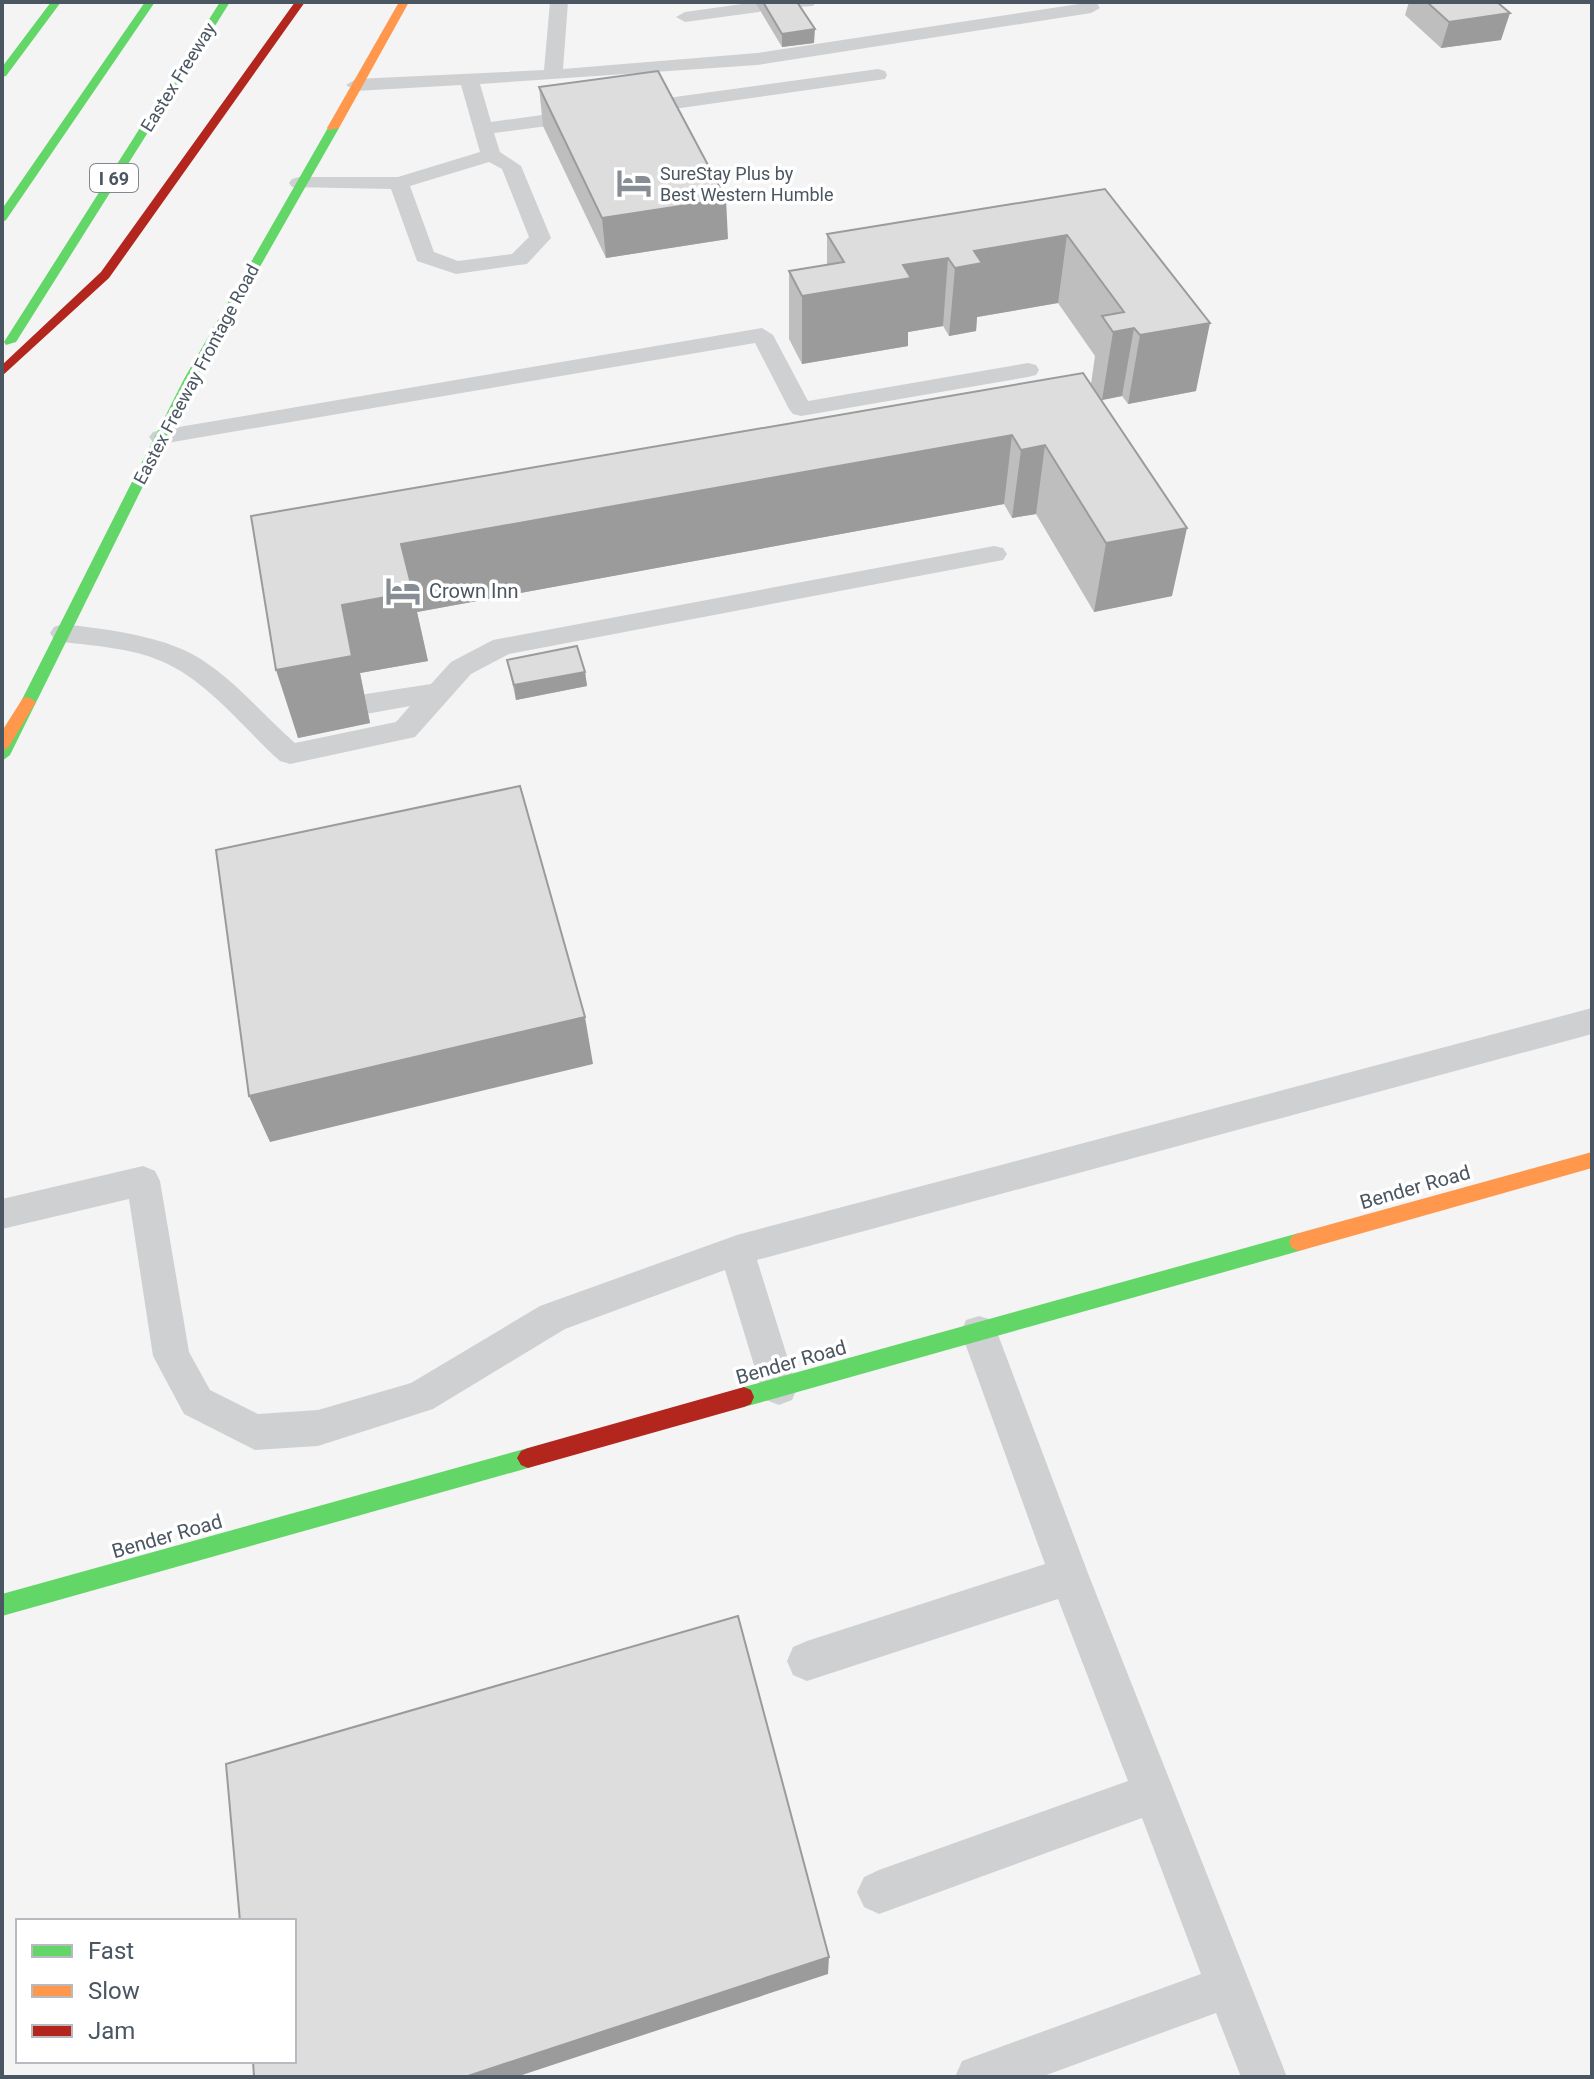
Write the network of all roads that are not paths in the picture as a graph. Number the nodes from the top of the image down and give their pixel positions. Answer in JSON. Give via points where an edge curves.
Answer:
{"nodes":[{"id":1,"x":56,"y":2,"type":"edge"},
{"id":2,"x":150,"y":2,"type":"edge"},
{"id":3,"x":225,"y":2,"type":"edge"},
{"id":4,"x":300,"y":2,"type":"edge"},
{"id":5,"x":404,"y":2,"type":"edge"},
{"id":6,"x":559,"y":2,"type":"edge"},
{"id":7,"x":1086,"y":2,"type":"edge"},
{"id":8,"x":759,"y":7,"type":"dead end"},
{"id":9,"x":687,"y":32,"type":"edge"},
{"id":10,"x":757,"y":59,"type":"junction"},
{"id":11,"x":2,"y":74,"type":"edge"},
{"id":12,"x":553,"y":75,"type":"junction"},
{"id":13,"x":878,"y":75,"type":"dead end"},
{"id":14,"x":469,"y":80,"type":"junction"},
{"id":15,"x":356,"y":85,"type":"junction"},
{"id":16,"x":778,"y":88,"type":"junction"},
{"id":17,"x":482,"y":129,"type":"junction"},
{"id":18,"x":491,"y":155,"type":"junction"},
{"id":19,"x":299,"y":183,"type":"junction"},
{"id":20,"x":399,"y":183,"type":"junction"},
{"id":21,"x":2,"y":218,"type":"edge"},
{"id":22,"x":2,"y":354,"type":"edge"},
{"id":23,"x":1028,"y":370,"type":"dead end"},
{"id":24,"x":2,"y":372,"type":"edge"},
{"id":25,"x":161,"y":437,"type":"junction"},
{"id":26,"x":994,"y":554,"type":"dead end"},
{"id":27,"x":63,"y":633,"type":"junction"},
{"id":28,"x":441,"y":692,"type":"junction"},
{"id":29,"x":28,"y":702,"type":"junction"},
{"id":30,"x":366,"y":704,"type":"dead end"},
{"id":31,"x":294,"y":717,"type":"edge"},
{"id":32,"x":254,"y":724,"type":"junction"},
{"id":33,"x":2,"y":744,"type":"edge"},
{"id":34,"x":2,"y":755,"type":"edge"},
{"id":35,"x":1592,"y":1021,"type":"edge"},
{"id":36,"x":1592,"y":1160,"type":"edge"},
{"id":37,"x":2,"y":1214,"type":"edge"},
{"id":38,"x":737,"y":1250,"type":"junction"},
{"id":39,"x":979,"y":1332,"type":"junction"},
{"id":40,"x":779,"y":1388,"type":"junction"},
{"id":41,"x":1069,"y":1576,"type":"junction"},
{"id":42,"x":2,"y":1605,"type":"edge"},
{"id":43,"x":807,"y":1661,"type":"dead end"},
{"id":44,"x":1154,"y":1793,"type":"junction"},
{"id":45,"x":879,"y":1892,"type":"dead end"},
{"id":46,"x":1229,"y":1986,"type":"junction"},
{"id":47,"x":978,"y":2077,"type":"edge"},
{"id":48,"x":1264,"y":2077,"type":"edge"}],
"edges":[{"from":1,"to":11,"type":"main road"},
{"from":2,"to":21,"type":"main road"},
{"from":3,"to":22,"type":"main road","name":"Eastex Freeway","number":"I 69"},
{"from":4,"to":24,"type":"main road","via":[[105,275]]},
{"from":5,"to":15,"type":"main road","name":"Eastex Freeway Frontage Road"},
{"from":6,"to":12,"type":"lane"},
{"from":7,"to":10,"type":"lane","via":[[1091,8]]},
{"from":8,"to":9,"type":"lane"},
{"from":9,"to":10,"type":"lane"},
{"from":9,"to":12,"type":"lane"},
{"from":10,"to":16,"type":"lane"},
{"from":12,"to":14,"type":"lane"},
{"from":13,"to":16,"type":"lane"},
{"from":14,"to":15,"type":"lane"},
{"from":14,"to":17,"type":"lane"},
{"from":15,"to":19,"type":"main road","name":"Eastex Freeway Frontage Road"},
{"from":16,"to":17,"type":"lane"},
{"from":17,"to":18,"type":"lane"},
{"from":18,"to":20,"type":"lane"},
{"from":18,"to":20,"type":"lane","via":[[511,166],[540,238],[519,259],[456,268],[425,256]]},
{"from":19,"to":20,"type":"lane"},
{"from":19,"to":25,"type":"main road","name":"Eastex Freeway Frontage Road"},
{"from":23,"to":25,"type":"lane","via":[[801,409],[762,335]]},
{"from":25,"to":27,"type":"main road","name":"Eastex Freeway Frontage Road"},
{"from":26,"to":28,"type":"lane","via":[[502,646],[461,668]]},
{"from":27,"to":29,"type":"main road","name":"Eastex Freeway Frontage Road"},
{"from":27,"to":32,"type":"lane","via":[[173,656]]},
{"from":28,"to":30,"type":"lane"},
{"from":28,"to":32,"type":"lane","via":[[405,730],[290,754]]},
{"from":29,"to":33,"type":"main road"},
{"from":29,"to":34,"type":"main road","name":"Eastex Freeway Frontage Road"},
{"from":31,"to":32,"type":"lane"},
{"from":35,"to":38,"type":"lane"},
{"from":36,"to":39,"type":"main road","name":"Bender Road"},
{"from":37,"to":38,"type":"lane","via":[[143,1181],[171,1356],[197,1402],[255,1432],[318,1428],[420,1397],[553,1317]]},
{"from":38,"to":40,"type":"lane"},
{"from":39,"to":40,"type":"main road","name":"Bender Road"},
{"from":39,"to":41,"type":"lane"},
{"from":40,"to":42,"type":"main road","name":"Bender Road"},
{"from":41,"to":43,"type":"lane"},
{"from":41,"to":44,"type":"lane"},
{"from":44,"to":45,"type":"lane"},
{"from":44,"to":46,"type":"lane"},
{"from":46,"to":47,"type":"lane"},
{"from":46,"to":48,"type":"lane"}]}
